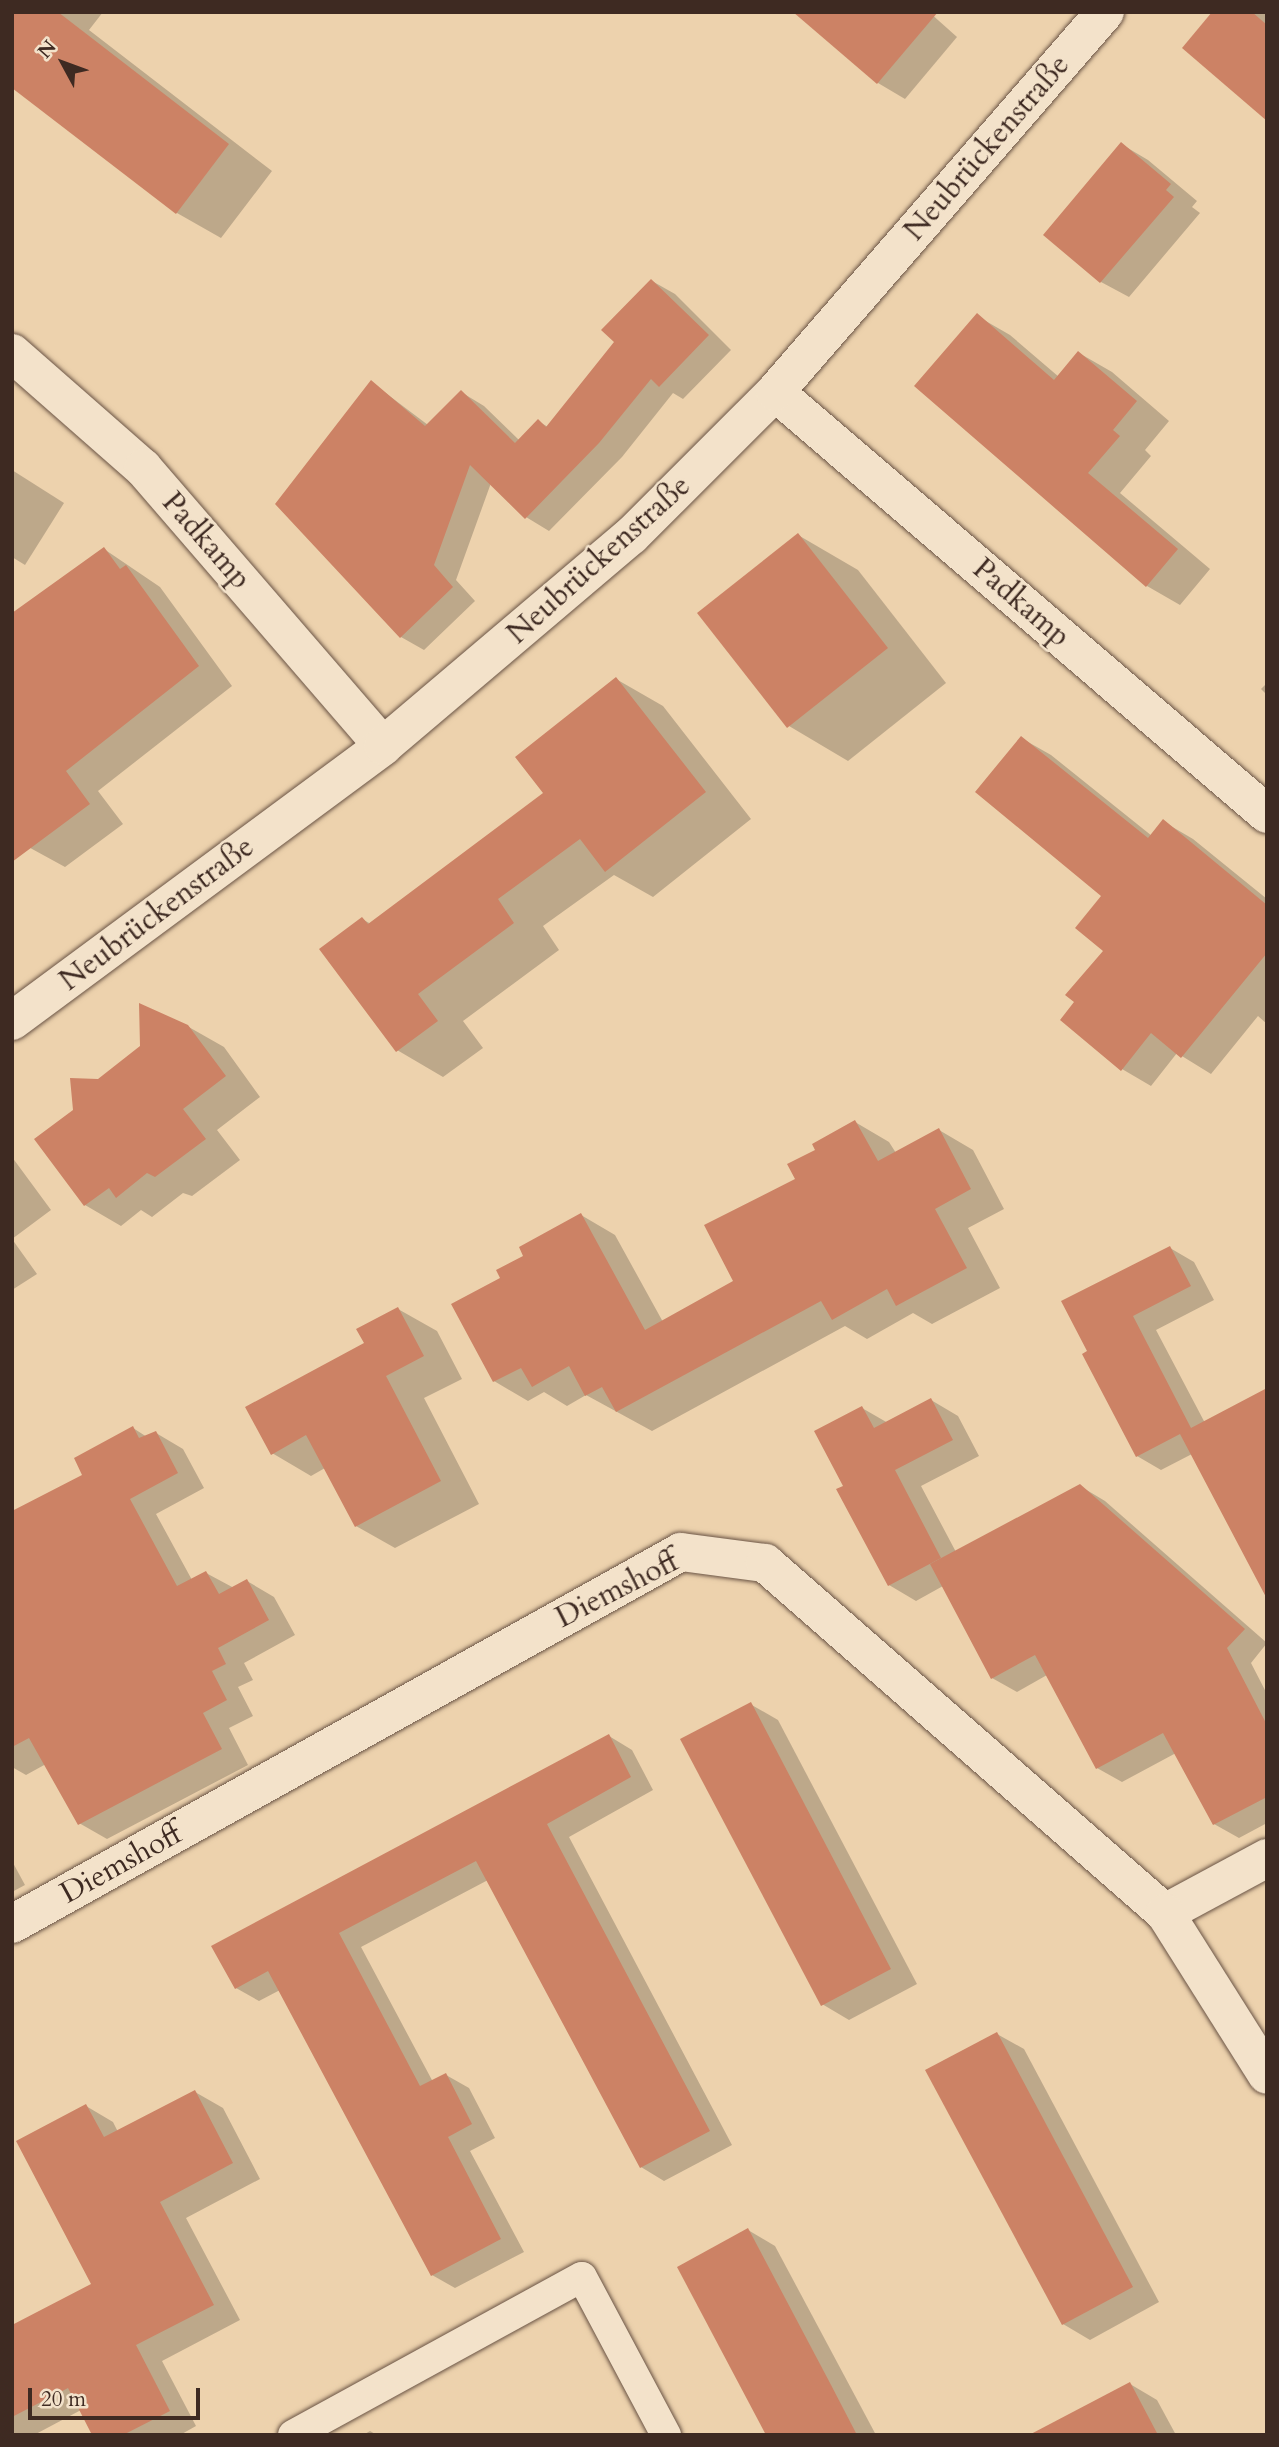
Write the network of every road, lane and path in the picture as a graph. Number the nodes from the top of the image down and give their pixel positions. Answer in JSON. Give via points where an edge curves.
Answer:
{"nodes":[{"id":1,"x":1105,"y":12,"type":"edge"},
{"id":2,"x":12,"y":353,"type":"edge"},
{"id":3,"x":775,"y":392,"type":"junction"},
{"id":4,"x":383,"y":746,"type":"junction"},
{"id":5,"x":1267,"y":814,"type":"edge"},
{"id":6,"x":12,"y":1021,"type":"edge"},
{"id":7,"x":1267,"y":1857,"type":"edge"},
{"id":8,"x":1166,"y":1913,"type":"junction"},
{"id":9,"x":12,"y":1924,"type":"edge"},
{"id":10,"x":1267,"y":2075,"type":"edge"},
{"id":11,"x":293,"y":2435,"type":"edge"},
{"id":12,"x":666,"y":2435,"type":"edge"}],
"edges":[{"from":1,"to":3,"type":"street","name":"Neubrückenstraße"},
{"from":2,"to":4,"type":"street","name":"Padkamp","via":[[143,468]]},
{"from":3,"to":4,"type":"street","name":"Neubrückenstraße","via":[[631,536]]},
{"from":3,"to":5,"type":"street","name":"Padkamp"},
{"from":4,"to":6,"type":"street","name":"Neubrückenstraße"},
{"from":7,"to":8,"type":"street"},
{"from":8,"to":9,"type":"street","name":"Diemshoff","via":[[765,1563],[681,1552]]},
{"from":8,"to":10,"type":"street","name":"Diemshoff"},
{"from":11,"to":12,"type":"lane","via":[[582,2277]]}]}
